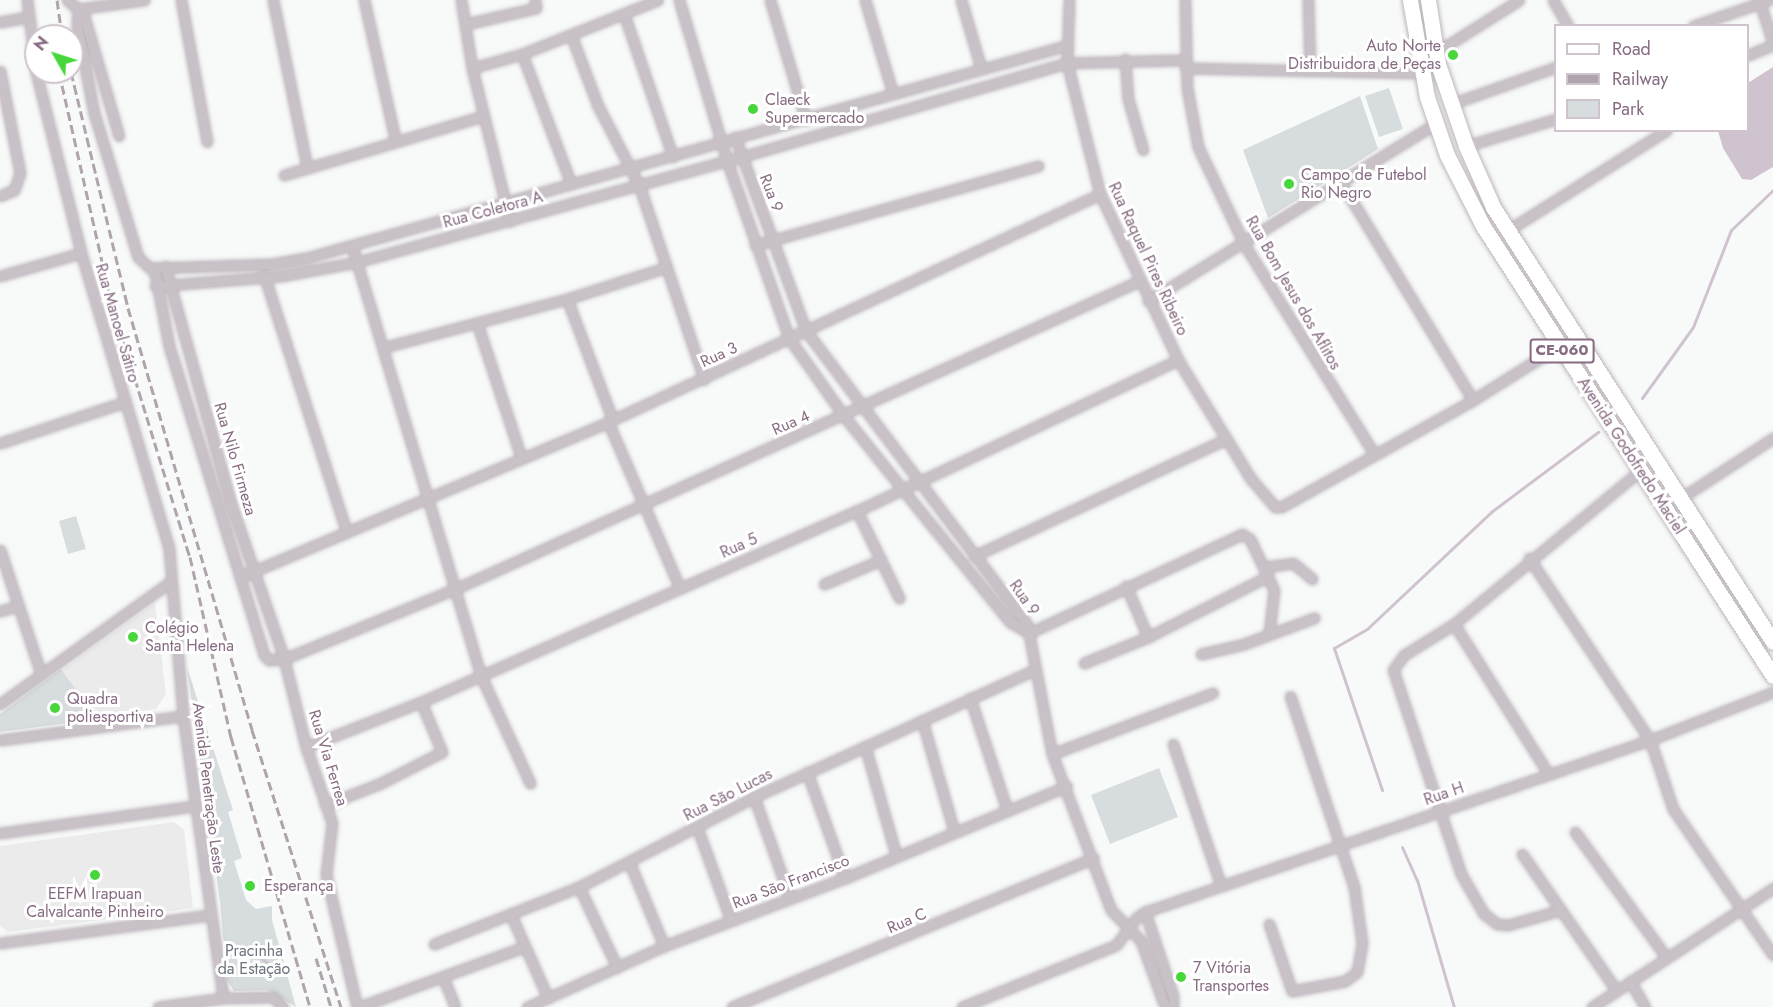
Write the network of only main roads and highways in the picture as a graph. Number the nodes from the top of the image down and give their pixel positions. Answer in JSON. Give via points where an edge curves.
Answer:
{"nodes":[{"id":1,"x":1410,"y":0,"type":"edge"},
{"id":2,"x":1428,"y":0,"type":"edge"},
{"id":3,"x":1773,"y":642,"type":"edge"},
{"id":4,"x":1773,"y":676,"type":"edge"}],
"edges":[{"from":1,"to":4,"type":"main road","name":"Avenida Godofredo Maciel","number":"CE-060","via":[[1421,73],[1435,124],[1483,226]]},
{"from":2,"to":3,"type":"main road","name":"Avenida Godofredo Maciel","number":"CE-060","via":[[1435,53],[1451,104],[1466,147],[1507,231]]}]}
